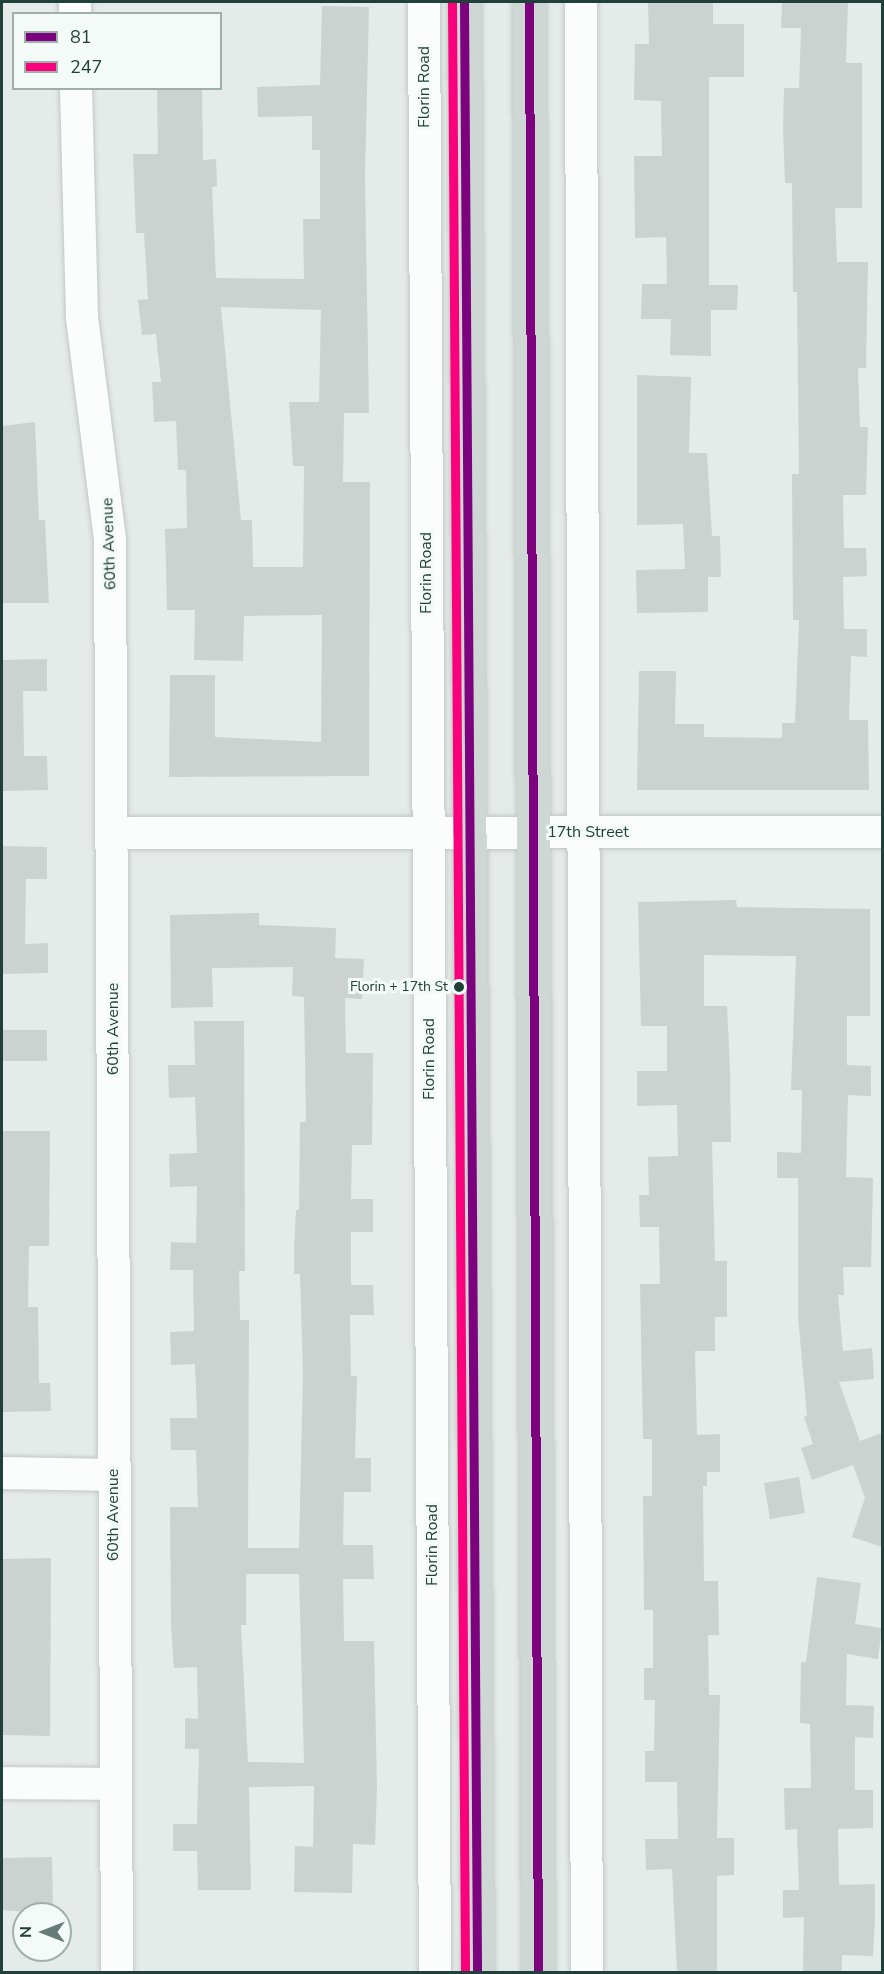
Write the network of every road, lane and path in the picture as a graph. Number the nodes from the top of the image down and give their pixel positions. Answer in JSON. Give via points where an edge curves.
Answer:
{"nodes":[{"id":1,"x":424,"y":2,"type":"edge"},
{"id":2,"x":464,"y":2,"type":"edge"},
{"id":3,"x":529,"y":2,"type":"edge"},
{"id":4,"x":582,"y":2,"type":"edge"},
{"id":5,"x":76,"y":90,"type":"edge"},
{"id":6,"x":428,"y":831,"type":"junction"},
{"id":7,"x":468,"y":831,"type":"junction"},
{"id":8,"x":586,"y":831,"type":"junction"},
{"id":9,"x":533,"y":832,"type":"junction"},
{"id":10,"x":882,"y":832,"type":"edge"},
{"id":11,"x":113,"y":833,"type":"junction"},
{"id":12,"x":2,"y":1473,"type":"edge"},
{"id":13,"x":113,"y":1475,"type":"junction"},
{"id":14,"x":2,"y":1783,"type":"edge"},
{"id":15,"x":114,"y":1784,"type":"junction"},
{"id":16,"x":117,"y":1972,"type":"edge"},
{"id":17,"x":435,"y":1972,"type":"edge"},
{"id":18,"x":477,"y":1972,"type":"edge"},
{"id":19,"x":538,"y":1972,"type":"edge"},
{"id":20,"x":587,"y":1972,"type":"edge"}],
"edges":[{"from":1,"to":6,"type":"street","name":"Florin Road"},
{"from":2,"to":7,"type":"main road"},
{"from":3,"to":9,"type":"main road"},
{"from":4,"to":8,"type":"street"},
{"from":5,"to":11,"type":"street","name":"60th Avenue","via":[[82,318],[110,539]]},
{"from":6,"to":7,"type":"street","name":"17th Street"},
{"from":6,"to":11,"type":"street","name":"17th Street"},
{"from":6,"to":17,"type":"street","name":"Florin Road"},
{"from":7,"to":9,"type":"street","name":"17th Street"},
{"from":7,"to":18,"type":"main road"},
{"from":8,"to":9,"type":"street","name":"17th Street"},
{"from":8,"to":10,"type":"street","name":"17th Street"},
{"from":8,"to":20,"type":"street"},
{"from":9,"to":19,"type":"main road"},
{"from":11,"to":13,"type":"street","name":"60th Avenue"},
{"from":12,"to":13,"type":"street"},
{"from":13,"to":15,"type":"street","name":"60th Avenue"},
{"from":14,"to":15,"type":"street"},
{"from":15,"to":16,"type":"street","name":"60th Avenue"}]}
